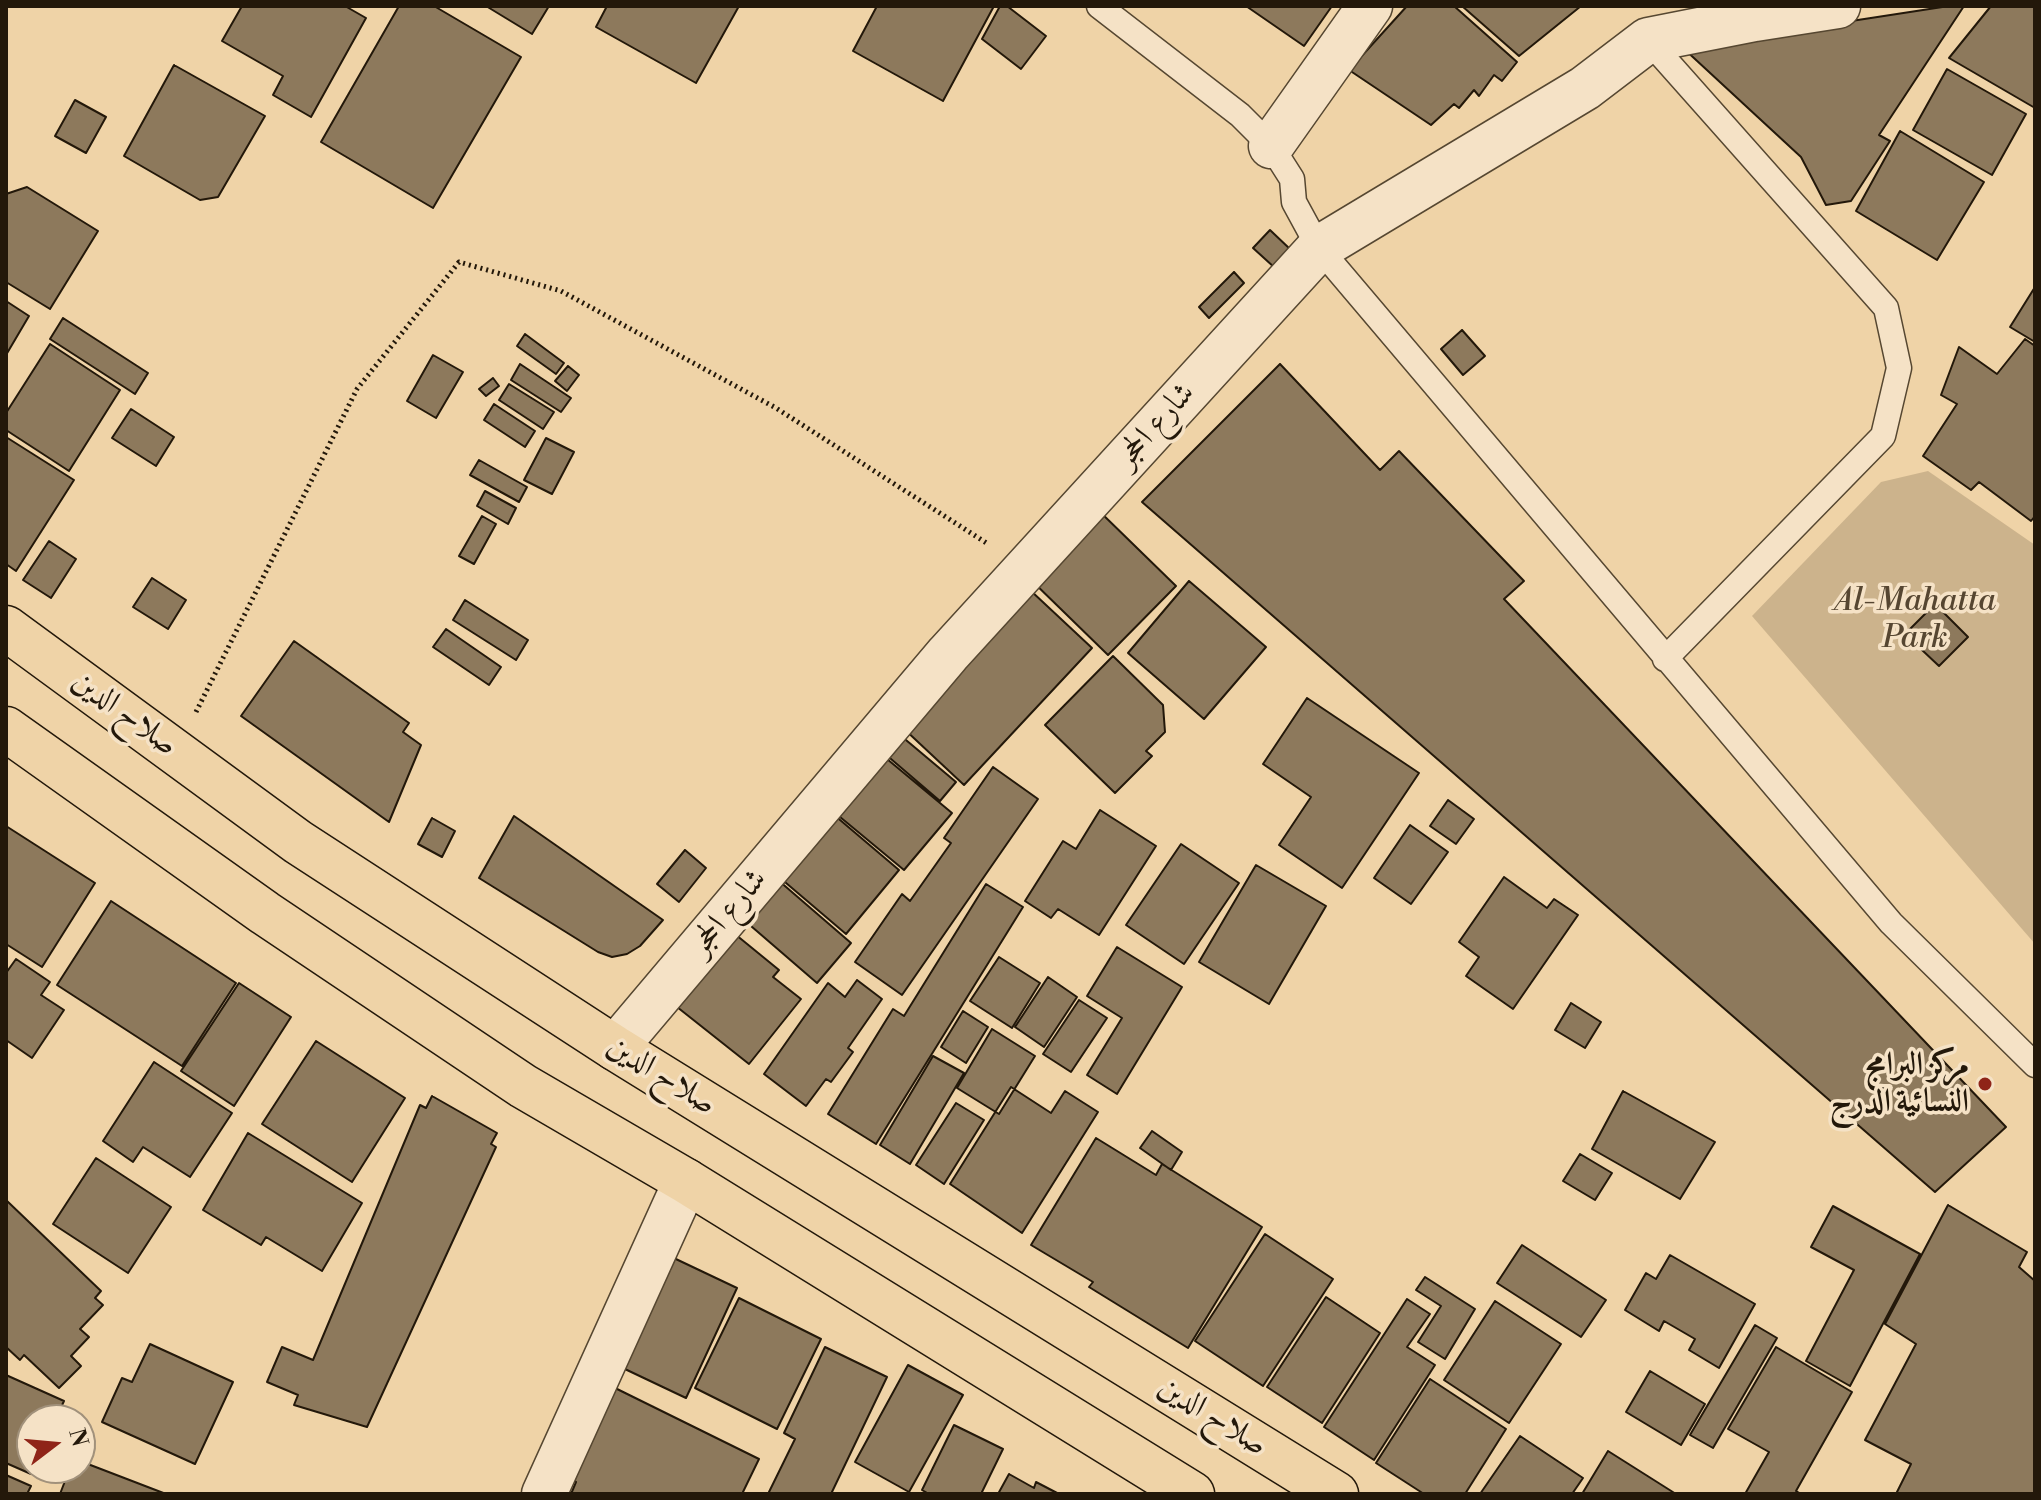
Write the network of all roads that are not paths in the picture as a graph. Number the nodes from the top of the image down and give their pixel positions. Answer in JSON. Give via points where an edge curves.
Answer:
{"nodes":[{"id":1,"x":1099,"y":6,"type":"edge"},
{"id":2,"x":1370,"y":6,"type":"edge"},
{"id":3,"x":1838,"y":6,"type":"edge"},
{"id":4,"x":1648,"y":40,"type":"junction"},
{"id":5,"x":1271,"y":146,"type":"junction"},
{"id":6,"x":1319,"y":248,"type":"junction"},
{"id":7,"x":6,"y":628,"type":"edge"},
{"id":8,"x":1665,"y":659,"type":"junction"},
{"id":9,"x":6,"y":729,"type":"edge"},
{"id":10,"x":615,"y":1048,"type":"junction"},
{"id":11,"x":2035,"y":1065,"type":"edge"},
{"id":12,"x":686,"y":1181,"type":"junction"},
{"id":13,"x":544,"y":1494,"type":"edge"},
{"id":14,"x":1192,"y":1494,"type":"edge"},
{"id":15,"x":1336,"y":1494,"type":"edge"}],
"edges":[{"from":1,"to":5,"type":"lane","via":[[1240,115]]},
{"from":2,"to":5,"type":"street"},
{"from":3,"to":4,"type":"street","name":"شارع الحجر"},
{"from":4,"to":6,"type":"street","name":"شارع الحجر","via":[[1585,88]]},
{"from":4,"to":8,"type":"lane","via":[[1886,308],[1899,368],[1883,436]]},
{"from":5,"to":6,"type":"lane","via":[[1292,179],[1294,202]]},
{"from":6,"to":8,"type":"lane"},
{"from":6,"to":10,"type":"street","name":"شارع الحجر","via":[[948,654]]},
{"from":7,"to":10,"type":"highway","name":"صلاح الدين","via":[[298,842]]},
{"from":8,"to":11,"type":"lane","via":[[1891,923]]},
{"from":9,"to":12,"type":"highway","via":[[265,913],[523,1086]]},
{"from":10,"to":15,"type":"highway","name":"صلاح الدين"},
{"from":12,"to":13,"type":"street"},
{"from":12,"to":14,"type":"highway"}]}
